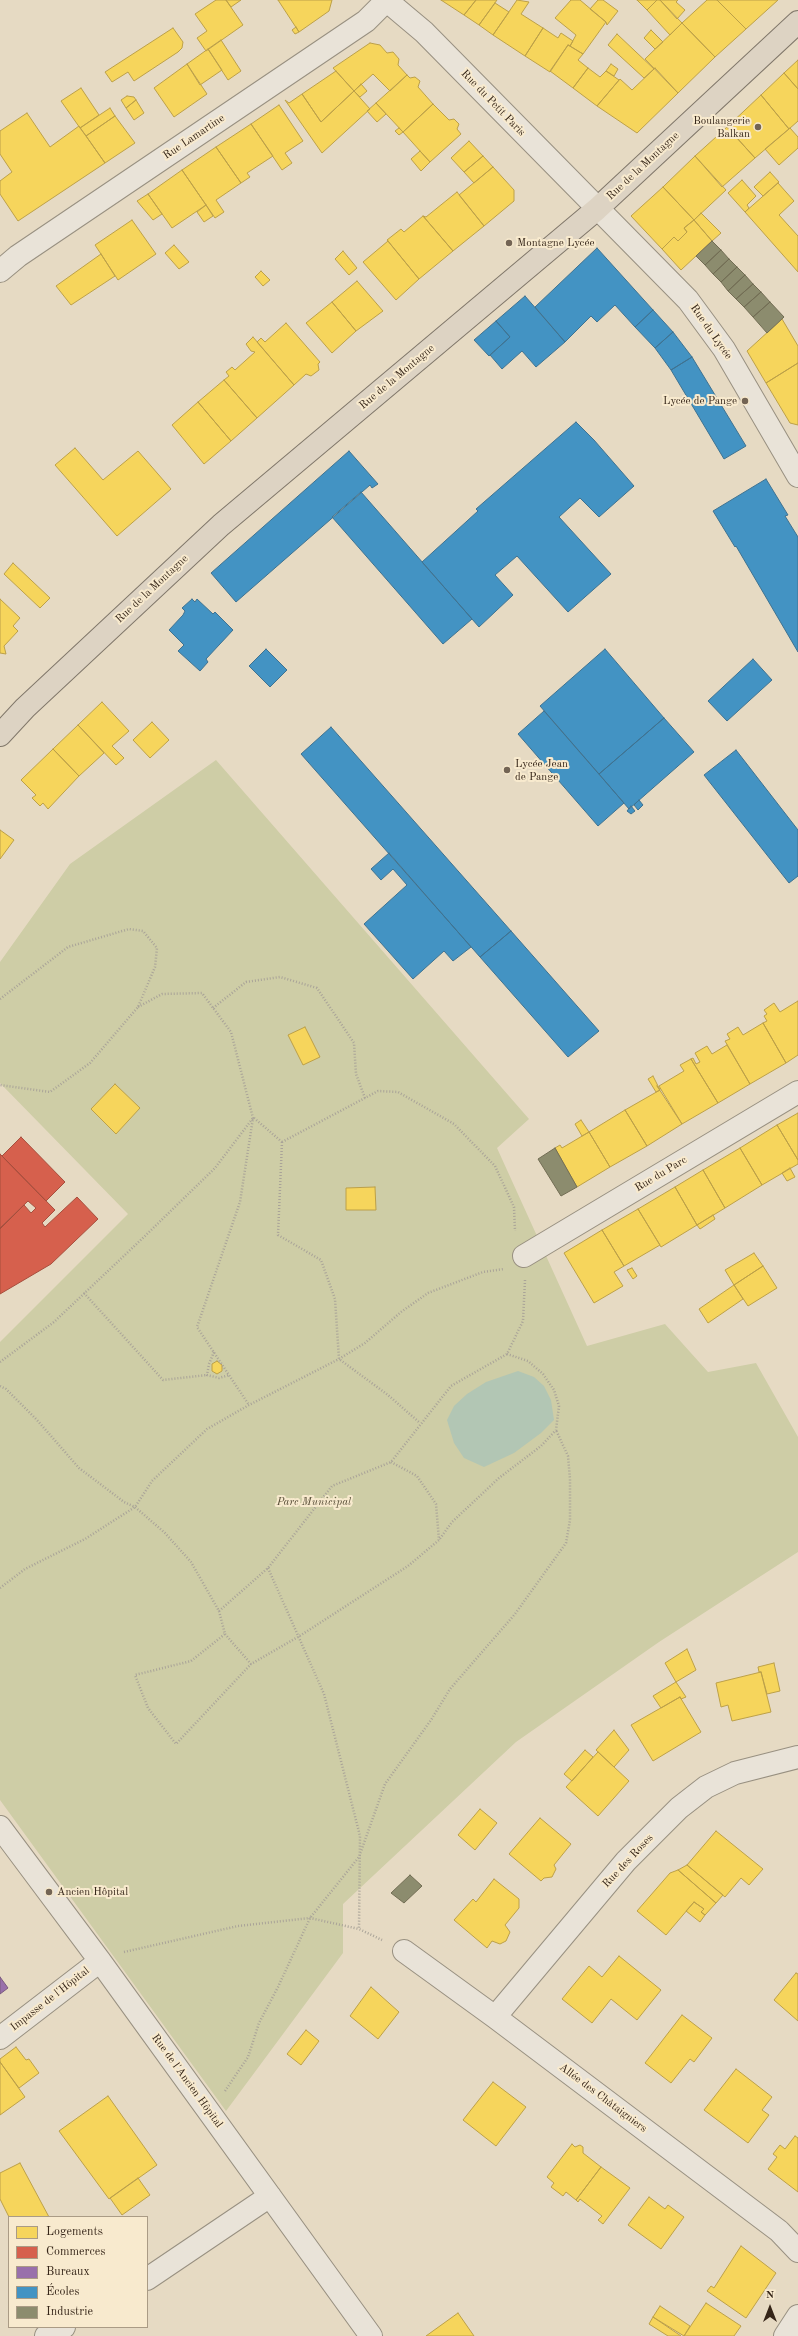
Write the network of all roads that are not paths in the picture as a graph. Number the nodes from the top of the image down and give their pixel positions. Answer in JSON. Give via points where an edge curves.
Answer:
{"nodes":[{"id":1,"x":386,"y":0,"type":"edge"},
{"id":2,"x":798,"y":22,"type":"edge"},
{"id":3,"x":597,"y":209,"type":"junction"},
{"id":4,"x":0,"y":271,"type":"edge"},
{"id":5,"x":795,"y":466,"type":"edge"},
{"id":6,"x":0,"y":735,"type":"edge"},
{"id":7,"x":798,"y":1092,"type":"edge"},
{"id":8,"x":524,"y":1256,"type":"road end"},
{"id":9,"x":798,"y":1757,"type":"edge"},
{"id":10,"x":0,"y":1827,"type":"edge"},
{"id":11,"x":404,"y":1951,"type":"road end"},
{"id":12,"x":100,"y":1961,"type":"junction"},
{"id":13,"x":495,"y":2017,"type":"junction"},
{"id":14,"x":0,"y":2038,"type":"edge"},
{"id":15,"x":270,"y":2196,"type":"junction"},
{"id":16,"x":798,"y":2251,"type":"edge"},
{"id":17,"x":148,"y":2278,"type":"edge"},
{"id":18,"x":798,"y":2316,"type":"edge"},
{"id":19,"x":62,"y":2328,"type":"edge"},
{"id":20,"x":46,"y":2336,"type":"edge"},
{"id":21,"x":371,"y":2336,"type":"edge"},
{"id":22,"x":785,"y":2336,"type":"edge"}],
"edges":[{"from":1,"to":3,"type":"street","name":"Rue du Petit Paris","via":[[424,32]]},
{"from":1,"to":4,"type":"street","name":"Rue Lamartine","via":[[366,20]]},
{"from":2,"to":3,"type":"main road","name":"Rue de la Montagne"},
{"from":3,"to":5,"type":"street","name":"Rue du Lycée","via":[[688,300],[724,349]]},
{"from":3,"to":6,"type":"main road","name":"Rue de la Montagne","via":[[221,525],[25,708]]},
{"from":7,"to":8,"type":"street","name":"Rue du Parc"},
{"from":9,"to":13,"type":"street","name":"Rue des Roses","via":[[735,1773],[706,1788],[679,1808],[626,1861]]},
{"from":10,"to":12,"type":"street","name":"Rue de l'Ancien Hôpital"},
{"from":11,"to":13,"type":"street","name":"Allée des Châtaigniers"},
{"from":12,"to":14,"type":"street","name":"Impasse de l'Hôpital"},
{"from":12,"to":15,"type":"street","name":"Rue de l'Ancien Hôpital"},
{"from":13,"to":16,"type":"street","name":"Allée des Châtaigniers","via":[[779,2231]]},
{"from":15,"to":17,"type":"street"},
{"from":15,"to":21,"type":"street","name":"Rue de l'Ancien Hôpital"},
{"from":18,"to":22,"type":"street"},
{"from":19,"to":20,"type":"street"}]}
